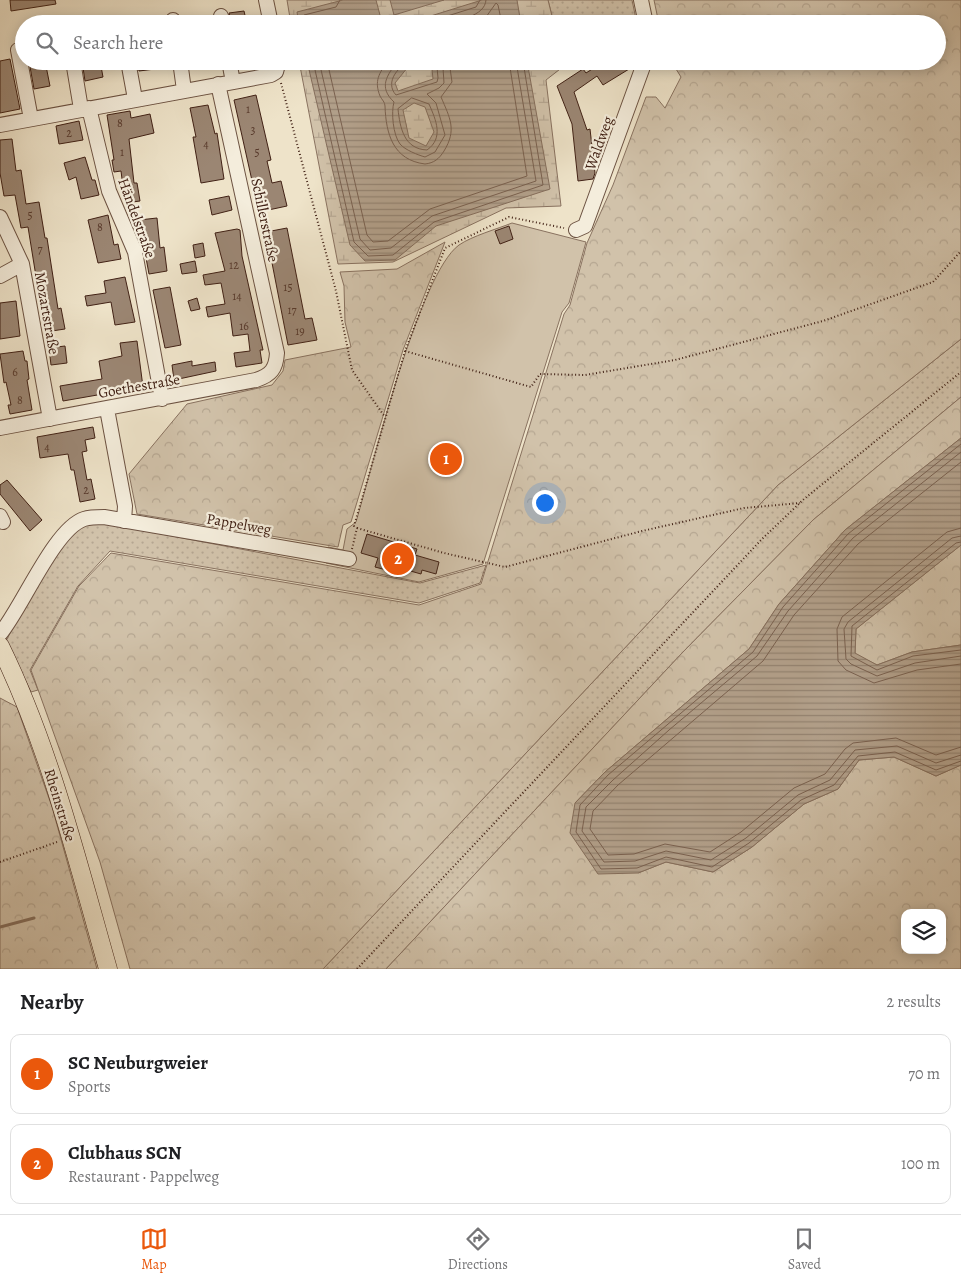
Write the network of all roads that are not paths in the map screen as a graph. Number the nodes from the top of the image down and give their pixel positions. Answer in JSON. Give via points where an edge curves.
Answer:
{"nodes":[{"id":1,"x":266,"y":0,"type":"edge"},
{"id":2,"x":640,"y":0,"type":"edge"},
{"id":3,"x":269,"y":15,"type":"edge"},
{"id":4,"x":644,"y":15,"type":"edge"},
{"id":5,"x":22,"y":70,"type":"edge"},
{"id":6,"x":75,"y":70,"type":"edge"},
{"id":7,"x":130,"y":70,"type":"edge"},
{"id":8,"x":181,"y":70,"type":"edge"},
{"id":9,"x":231,"y":70,"type":"edge"},
{"id":10,"x":275,"y":70,"type":"edge"},
{"id":11,"x":642,"y":70,"type":"edge"},
{"id":12,"x":233,"y":82,"type":"junction"},
{"id":13,"x":218,"y":84,"type":"junction"},
{"id":14,"x":184,"y":90,"type":"junction"},
{"id":15,"x":135,"y":99,"type":"junction"},
{"id":16,"x":85,"y":109,"type":"junction"},
{"id":17,"x":31,"y":118,"type":"junction"},
{"id":18,"x":0,"y":125,"type":"edge"},
{"id":19,"x":0,"y":217,"type":"edge"},
{"id":20,"x":576,"y":230,"type":"road end"},
{"id":21,"x":22,"y":264,"type":"junction"},
{"id":22,"x":0,"y":276,"type":"edge"},
{"id":23,"x":276,"y":363,"type":"joint"},
{"id":24,"x":162,"y":399,"type":"junction"},
{"id":25,"x":107,"y":409,"type":"junction"},
{"id":26,"x":50,"y":419,"type":"junction"},
{"id":27,"x":0,"y":428,"type":"edge"},
{"id":28,"x":124,"y":521,"type":"junction"},
{"id":29,"x":349,"y":559,"type":"road end"},
{"id":30,"x":0,"y":634,"type":"edge"},
{"id":31,"x":0,"y":646,"type":"edge"},
{"id":32,"x":108,"y":969,"type":"edge"}],
"edges":[{"from":1,"to":3,"type":"street"},
{"from":2,"to":4,"type":"street"},
{"from":5,"to":17,"type":"street"},
{"from":6,"to":16,"type":"street","name":"Händelstraße"},
{"from":7,"to":15,"type":"street"},
{"from":8,"to":14,"type":"street"},
{"from":9,"to":12,"type":"street"},
{"from":10,"to":12,"type":"street","via":[[271,75]]},
{"from":11,"to":20,"type":"street","name":"Waldweg","via":[[585,226]]},
{"from":12,"to":13,"type":"street"},
{"from":13,"to":14,"type":"street"},
{"from":13,"to":23,"type":"street","name":"Schillerstraße","via":[[277,353]]},
{"from":14,"to":15,"type":"street"},
{"from":15,"to":16,"type":"street"},
{"from":16,"to":17,"type":"street"},
{"from":16,"to":24,"type":"street","name":"Händelstraße","via":[[109,191],[135,252]]},
{"from":17,"to":18,"type":"street"},
{"from":19,"to":21,"type":"street","name":"Mozartstraße"},
{"from":21,"to":22,"type":"street"},
{"from":21,"to":26,"type":"street","name":"Mozartstraße"},
{"from":23,"to":24,"type":"street","name":"Goethestraße","via":[[269,375],[256,380]]},
{"from":24,"to":25,"type":"street","name":"Goethestraße"},
{"from":25,"to":26,"type":"street","name":"Goethestraße"},
{"from":25,"to":28,"type":"street","via":[[125,506]]},
{"from":26,"to":27,"type":"street","name":"Goethestraße"},
{"from":28,"to":29,"type":"street","name":"Pappelweg"},
{"from":28,"to":30,"type":"street","name":"Pappelweg","via":[[104,516],[84,519],[72,526],[58,542]]},
{"from":31,"to":32,"type":"main road","name":"Rheinstraße","via":[[35,727]]}]}
